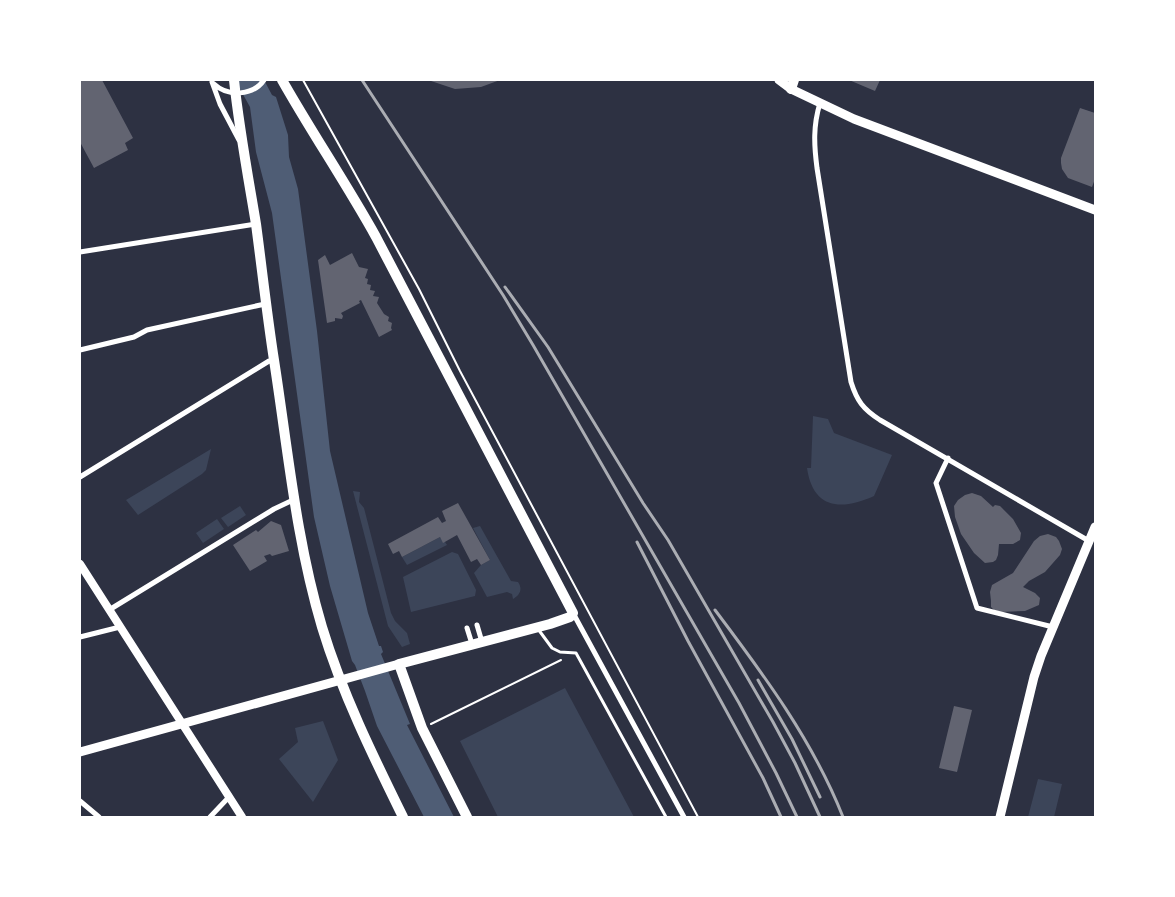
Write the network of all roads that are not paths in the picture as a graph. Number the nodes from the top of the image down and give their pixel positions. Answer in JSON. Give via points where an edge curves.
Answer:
{"nodes":[{"id":1,"x":234,"y":80,"type":"edge"},
{"id":2,"x":264,"y":80,"type":"edge"},
{"id":3,"x":282,"y":80,"type":"edge"},
{"id":4,"x":779,"y":80,"type":"edge"},
{"id":5,"x":211,"y":81,"type":"edge"},
{"id":6,"x":792,"y":84,"type":"edge"},
{"id":7,"x":235,"y":94,"type":"junction"},
{"id":8,"x":820,"y":103,"type":"junction"},
{"id":9,"x":242,"y":146,"type":"junction"},
{"id":10,"x":1095,"y":210,"type":"edge"},
{"id":11,"x":256,"y":224,"type":"junction"},
{"id":12,"x":80,"y":252,"type":"edge"},
{"id":13,"x":265,"y":304,"type":"junction"},
{"id":14,"x":80,"y":350,"type":"edge"},
{"id":15,"x":274,"y":362,"type":"junction"},
{"id":16,"x":948,"y":458,"type":"junction"},
{"id":17,"x":80,"y":477,"type":"edge"},
{"id":18,"x":293,"y":500,"type":"junction"},
{"id":19,"x":1095,"y":527,"type":"edge"},
{"id":20,"x":1089,"y":541,"type":"junction"},
{"id":21,"x":80,"y":564,"type":"edge"},
{"id":22,"x":110,"y":610,"type":"junction"},
{"id":23,"x":573,"y":613,"type":"junction"},
{"id":24,"x":477,"y":625,"type":"dead end"},
{"id":25,"x":120,"y":627,"type":"junction"},
{"id":26,"x":536,"y":627,"type":"junction"},
{"id":27,"x":1053,"y":627,"type":"junction"},
{"id":28,"x":467,"y":628,"type":"dead end"},
{"id":29,"x":80,"y":637,"type":"edge"},
{"id":30,"x":477,"y":643,"type":"junction"},
{"id":31,"x":399,"y":664,"type":"junction"},
{"id":32,"x":341,"y":681,"type":"junction"},
{"id":33,"x":182,"y":724,"type":"junction"},
{"id":34,"x":80,"y":752,"type":"edge"},
{"id":35,"x":229,"y":797,"type":"junction"},
{"id":36,"x":80,"y":801,"type":"edge"},
{"id":37,"x":99,"y":817,"type":"edge"},
{"id":38,"x":210,"y":817,"type":"edge"},
{"id":39,"x":242,"y":817,"type":"edge"},
{"id":40,"x":403,"y":817,"type":"edge"},
{"id":41,"x":467,"y":817,"type":"edge"},
{"id":42,"x":666,"y":817,"type":"edge"},
{"id":43,"x":684,"y":817,"type":"edge"},
{"id":44,"x":1000,"y":817,"type":"edge"}],
"edges":[{"from":1,"to":7,"type":"main road"},
{"from":2,"to":7,"type":"street","via":[[254,88]]},
{"from":3,"to":23,"type":"main road","via":[[376,237]]},
{"from":4,"to":6,"type":"main road"},
{"from":5,"to":7,"type":"street","via":[[224,92]]},
{"from":5,"to":9,"type":"street"},
{"from":6,"to":8,"type":"main road"},
{"from":7,"to":9,"type":"main road"},
{"from":8,"to":10,"type":"main road","via":[[854,119]]},
{"from":8,"to":16,"type":"street","via":[[814,125],[814,144],[854,394],[866,411]]},
{"from":9,"to":11,"type":"main road"},
{"from":11,"to":12,"type":"street"},
{"from":11,"to":13,"type":"main road"},
{"from":13,"to":14,"type":"street","via":[[147,330],[134,337]]},
{"from":13,"to":15,"type":"main road"},
{"from":15,"to":17,"type":"street","via":[[269,361]]},
{"from":15,"to":18,"type":"main road"},
{"from":16,"to":20,"type":"street"},
{"from":16,"to":27,"type":"street","via":[[936,483],[977,608]]},
{"from":18,"to":22,"type":"street"},
{"from":18,"to":32,"type":"main road","via":[[322,628]]},
{"from":19,"to":20,"type":"main road"},
{"from":20,"to":27,"type":"main road"},
{"from":21,"to":22,"type":"street"},
{"from":22,"to":25,"type":"street"},
{"from":23,"to":26,"type":"main road","via":[[570,617]]},
{"from":23,"to":43,"type":"street"},
{"from":24,"to":30,"type":"street"},
{"from":25,"to":29,"type":"street"},
{"from":25,"to":33,"type":"street"},
{"from":26,"to":30,"type":"main road"},
{"from":26,"to":42,"type":"lane","via":[[552,648],[576,653]]},
{"from":27,"to":44,"type":"main road","via":[[1034,677]]},
{"from":28,"to":30,"type":"street"},
{"from":30,"to":31,"type":"main road"},
{"from":31,"to":32,"type":"main road"},
{"from":31,"to":41,"type":"main road","via":[[422,728]]},
{"from":32,"to":33,"type":"main road"},
{"from":32,"to":40,"type":"main road"},
{"from":33,"to":34,"type":"main road"},
{"from":33,"to":35,"type":"street"},
{"from":35,"to":38,"type":"street"},
{"from":35,"to":39,"type":"street"},
{"from":36,"to":37,"type":"street"}]}
